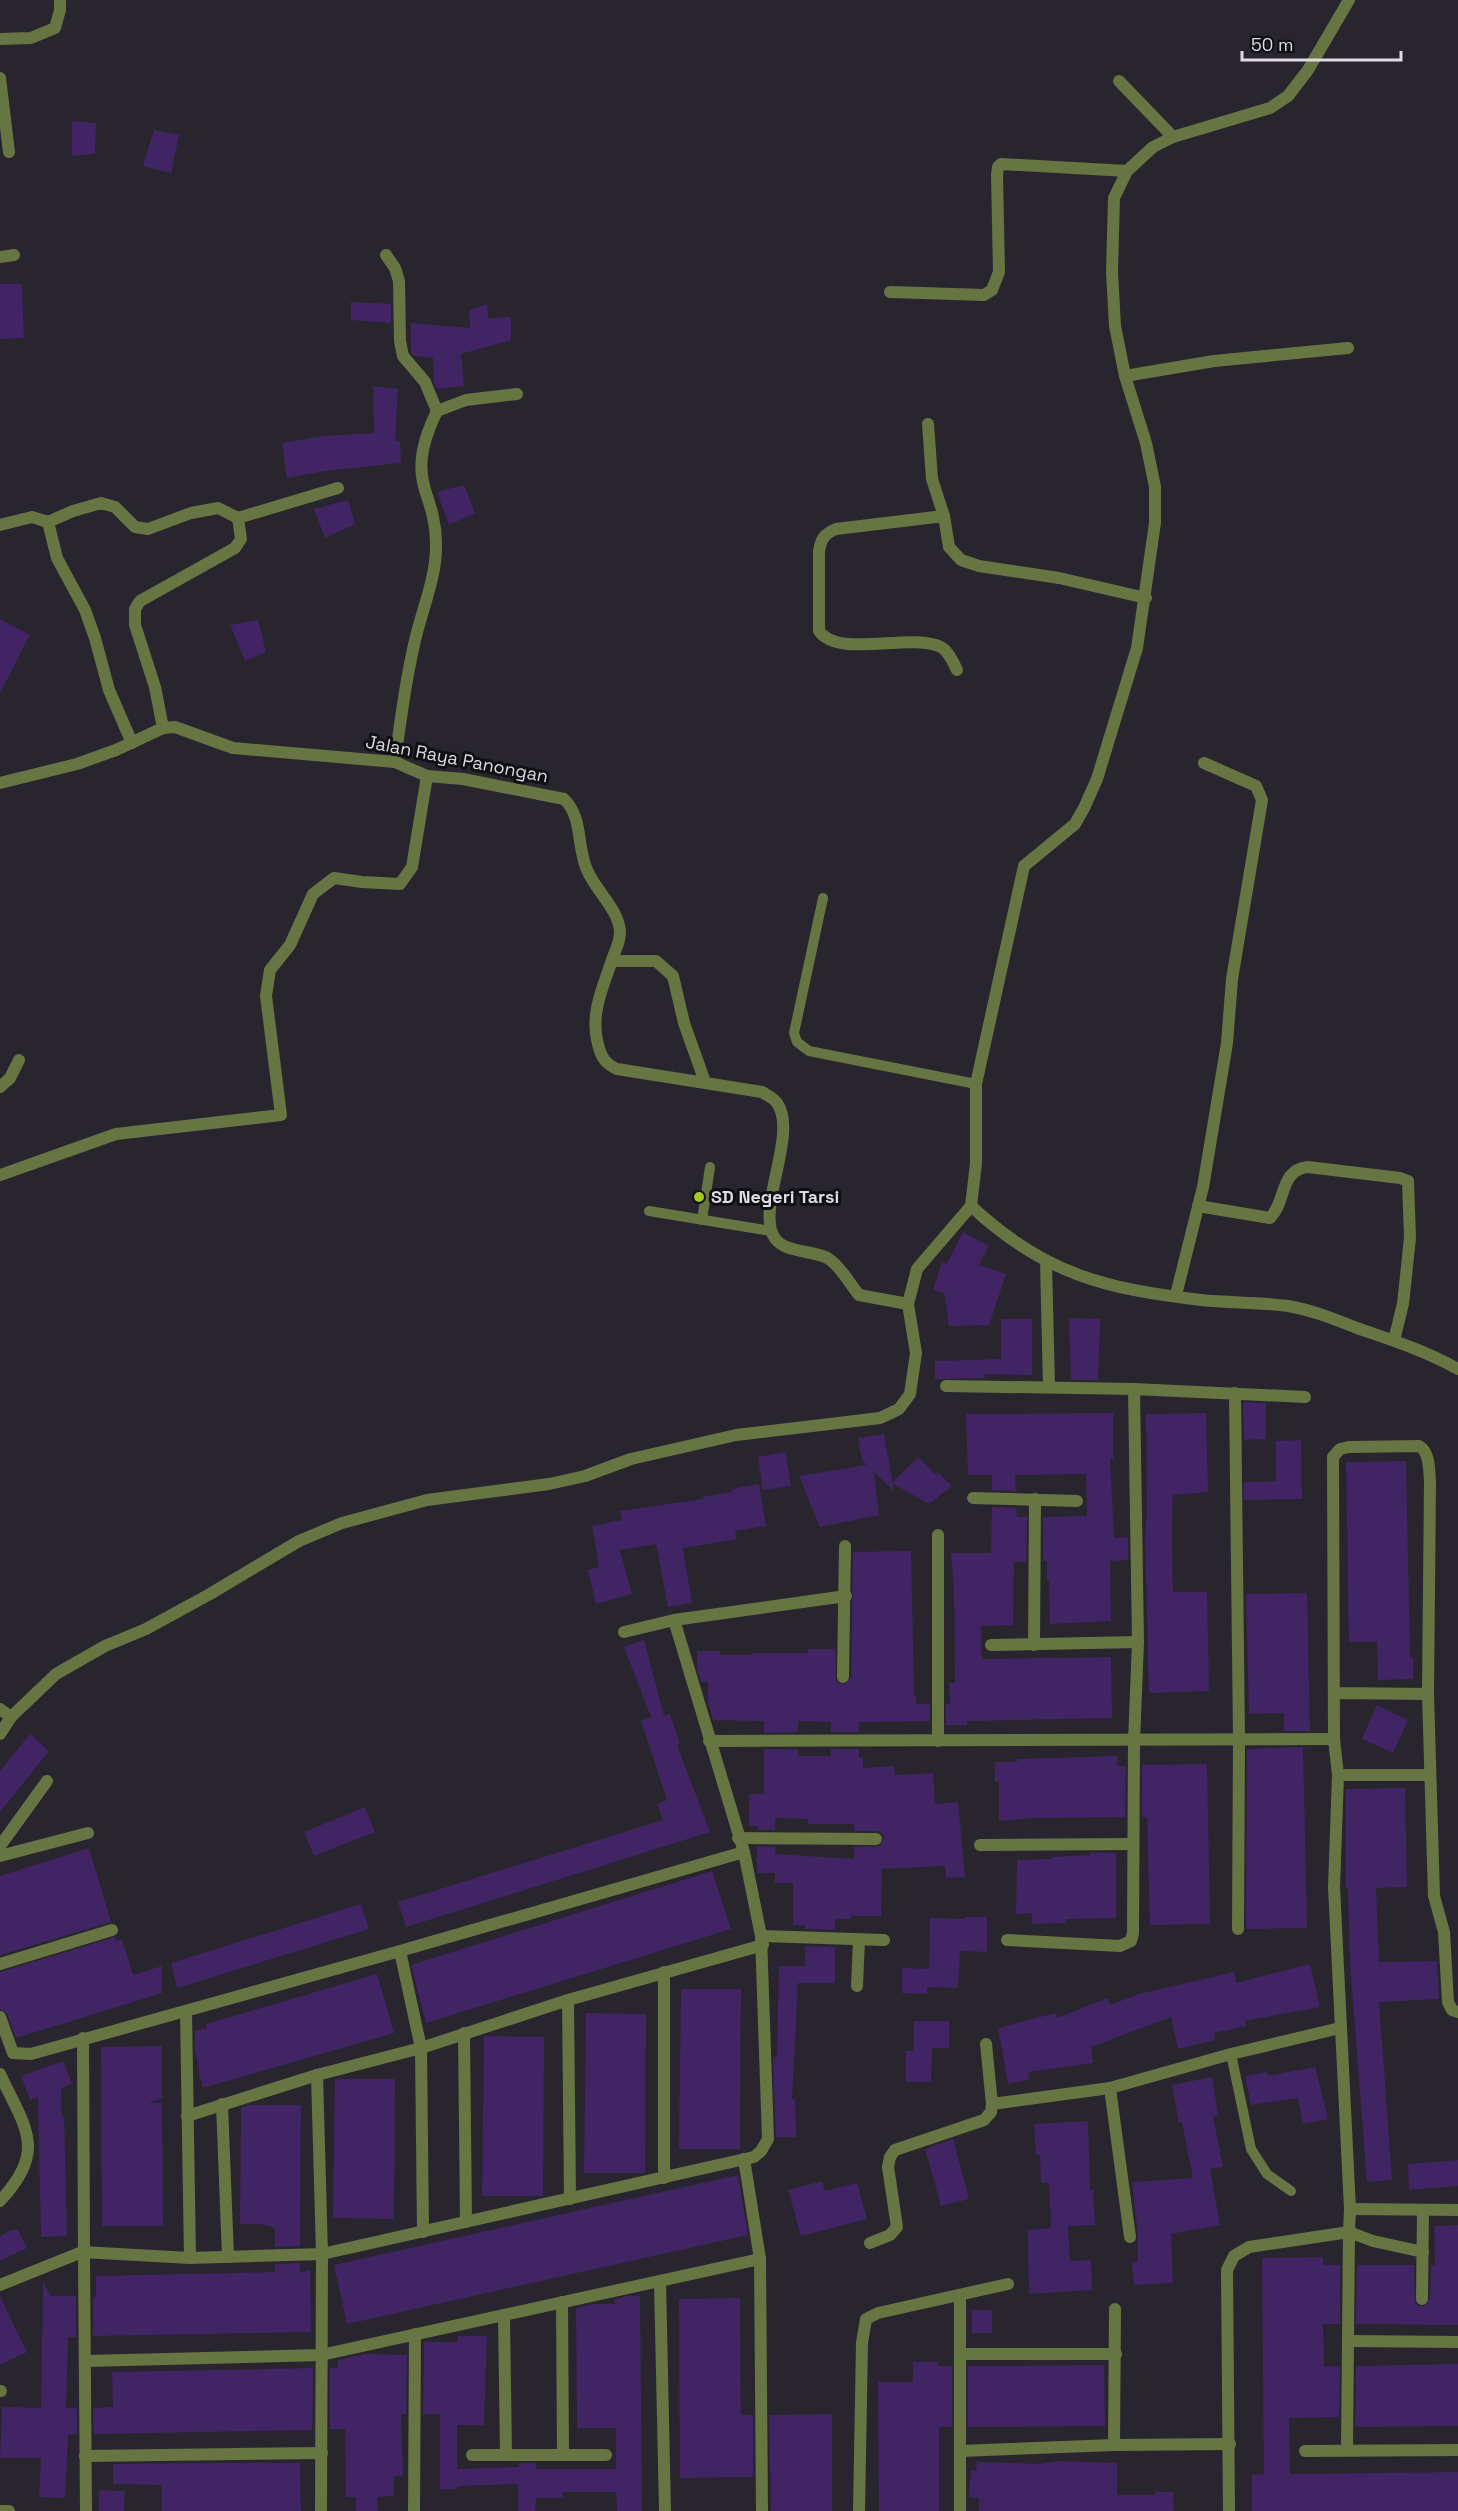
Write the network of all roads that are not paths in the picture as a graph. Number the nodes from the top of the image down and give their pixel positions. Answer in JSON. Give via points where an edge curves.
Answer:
{"nodes":[{"id":1,"x":60,"y":0,"type":"edge"},
{"id":2,"x":1349,"y":0,"type":"edge"},
{"id":3,"x":0,"y":39,"type":"edge"},
{"id":4,"x":0,"y":78,"type":"edge"},
{"id":5,"x":1119,"y":81,"type":"dead end"},
{"id":6,"x":1173,"y":136,"type":"junction"},
{"id":7,"x":9,"y":152,"type":"dead end"},
{"id":8,"x":1128,"y":171,"type":"junction"},
{"id":9,"x":14,"y":255,"type":"dead end"},
{"id":10,"x":386,"y":255,"type":"dead end"},
{"id":11,"x":0,"y":257,"type":"edge"},
{"id":12,"x":890,"y":292,"type":"dead end"},
{"id":13,"x":1348,"y":348,"type":"dead end"},
{"id":14,"x":1125,"y":376,"type":"junction"},
{"id":15,"x":517,"y":394,"type":"dead end"},
{"id":16,"x":437,"y":411,"type":"junction"},
{"id":17,"x":928,"y":424,"type":"dead end"},
{"id":18,"x":338,"y":488,"type":"dead end"},
{"id":19,"x":944,"y":516,"type":"junction"},
{"id":20,"x":238,"y":518,"type":"junction"},
{"id":21,"x":48,"y":522,"type":"junction"},
{"id":22,"x":0,"y":525,"type":"edge"},
{"id":23,"x":1146,"y":598,"type":"junction"},
{"id":24,"x":957,"y":670,"type":"dead end"},
{"id":25,"x":163,"y":728,"type":"junction"},
{"id":26,"x":132,"y":742,"type":"junction"},
{"id":27,"x":395,"y":762,"type":"junction"},
{"id":28,"x":1204,"y":763,"type":"dead end"},
{"id":29,"x":427,"y":776,"type":"junction"},
{"id":30,"x":0,"y":783,"type":"edge"},
{"id":31,"x":824,"y":898,"type":"dead end"},
{"id":32,"x":612,"y":961,"type":"junction"},
{"id":33,"x":20,"y":1060,"type":"dead end"},
{"id":34,"x":705,"y":1082,"type":"junction"},
{"id":35,"x":976,"y":1084,"type":"junction"},
{"id":36,"x":0,"y":1087,"type":"edge"},
{"id":37,"x":710,"y":1167,"type":"dead end"},
{"id":38,"x":0,"y":1175,"type":"edge"},
{"id":39,"x":971,"y":1206,"type":"junction"},
{"id":40,"x":1198,"y":1206,"type":"junction"},
{"id":41,"x":649,"y":1211,"type":"dead end"},
{"id":42,"x":702,"y":1220,"type":"junction"},
{"id":43,"x":771,"y":1231,"type":"junction"},
{"id":44,"x":1046,"y":1262,"type":"junction"},
{"id":45,"x":1176,"y":1295,"type":"junction"},
{"id":46,"x":908,"y":1304,"type":"junction"},
{"id":47,"x":1394,"y":1341,"type":"junction"},
{"id":48,"x":1458,"y":1369,"type":"edge"},
{"id":49,"x":946,"y":1386,"type":"dead end"},
{"id":50,"x":1049,"y":1387,"type":"junction"},
{"id":51,"x":1134,"y":1389,"type":"junction"},
{"id":52,"x":1235,"y":1393,"type":"junction"},
{"id":53,"x":1305,"y":1397,"type":"dead end"},
{"id":54,"x":973,"y":1498,"type":"dead end"},
{"id":55,"x":1035,"y":1499,"type":"junction"},
{"id":56,"x":1077,"y":1501,"type":"dead end"},
{"id":57,"x":938,"y":1535,"type":"dead end"},
{"id":58,"x":844,"y":1546,"type":"dead end"},
{"id":59,"x":846,"y":1596,"type":"junction"},
{"id":60,"x":674,"y":1620,"type":"junction"},
{"id":61,"x":624,"y":1632,"type":"dead end"},
{"id":62,"x":1138,"y":1642,"type":"junction"},
{"id":63,"x":991,"y":1645,"type":"dead end"},
{"id":64,"x":1034,"y":1645,"type":"junction"},
{"id":65,"x":843,"y":1677,"type":"dead end"},
{"id":66,"x":1335,"y":1692,"type":"junction"},
{"id":67,"x":1428,"y":1694,"type":"junction"},
{"id":68,"x":0,"y":1709,"type":"edge"},
{"id":69,"x":11,"y":1717,"type":"junction"},
{"id":70,"x":0,"y":1734,"type":"edge"},
{"id":71,"x":1239,"y":1738,"type":"junction"},
{"id":72,"x":1334,"y":1738,"type":"junction"},
{"id":73,"x":709,"y":1741,"type":"junction"},
{"id":74,"x":938,"y":1741,"type":"junction"},
{"id":75,"x":1134,"y":1741,"type":"junction"},
{"id":76,"x":1338,"y":1775,"type":"junction"},
{"id":77,"x":1429,"y":1775,"type":"junction"},
{"id":78,"x":47,"y":1781,"type":"dead end"},
{"id":79,"x":88,"y":1833,"type":"dead end"},
{"id":80,"x":738,"y":1838,"type":"junction"},
{"id":81,"x":876,"y":1839,"type":"dead end"},
{"id":82,"x":1132,"y":1844,"type":"junction"},
{"id":83,"x":980,"y":1845,"type":"dead end"},
{"id":84,"x":0,"y":1846,"type":"edge"},
{"id":85,"x":744,"y":1852,"type":"junction"},
{"id":86,"x":0,"y":1856,"type":"edge"},
{"id":87,"x":1238,"y":1929,"type":"dead end"},
{"id":88,"x":112,"y":1930,"type":"dead end"},
{"id":89,"x":859,"y":1940,"type":"junction"},
{"id":90,"x":884,"y":1940,"type":"dead end"},
{"id":91,"x":1007,"y":1940,"type":"dead end"},
{"id":92,"x":762,"y":1941,"type":"junction"},
{"id":93,"x":400,"y":1951,"type":"junction"},
{"id":94,"x":0,"y":1964,"type":"edge"},
{"id":95,"x":664,"y":1972,"type":"junction"},
{"id":96,"x":857,"y":1986,"type":"dead end"},
{"id":97,"x":568,"y":2000,"type":"junction"},
{"id":98,"x":186,"y":2012,"type":"junction"},
{"id":99,"x":1458,"y":2012,"type":"edge"},
{"id":100,"x":0,"y":2017,"type":"edge"},
{"id":101,"x":1340,"y":2028,"type":"junction"},
{"id":102,"x":464,"y":2033,"type":"junction"},
{"id":103,"x":83,"y":2038,"type":"junction"},
{"id":104,"x":986,"y":2044,"type":"dead end"},
{"id":105,"x":421,"y":2048,"type":"junction"},
{"id":106,"x":1231,"y":2054,"type":"junction"},
{"id":107,"x":0,"y":2074,"type":"edge"},
{"id":108,"x":317,"y":2075,"type":"junction"},
{"id":109,"x":1110,"y":2088,"type":"junction"},
{"id":110,"x":222,"y":2104,"type":"junction"},
{"id":111,"x":992,"y":2104,"type":"junction"},
{"id":112,"x":187,"y":2116,"type":"junction"},
{"id":113,"x":744,"y":2159,"type":"junction"},
{"id":114,"x":664,"y":2178,"type":"junction"},
{"id":115,"x":1291,"y":2191,"type":"dead end"},
{"id":116,"x":570,"y":2199,"type":"junction"},
{"id":117,"x":0,"y":2201,"type":"edge"},
{"id":118,"x":1350,"y":2209,"type":"junction"},
{"id":119,"x":1458,"y":2210,"type":"edge"},
{"id":120,"x":1423,"y":2211,"type":"junction"},
{"id":121,"x":466,"y":2222,"type":"junction"},
{"id":122,"x":423,"y":2232,"type":"junction"},
{"id":123,"x":1349,"y":2232,"type":"junction"},
{"id":124,"x":1130,"y":2237,"type":"dead end"},
{"id":125,"x":870,"y":2243,"type":"dead end"},
{"id":126,"x":82,"y":2252,"type":"junction"},
{"id":127,"x":1423,"y":2252,"type":"junction"},
{"id":128,"x":322,"y":2254,"type":"junction"},
{"id":129,"x":228,"y":2257,"type":"junction"},
{"id":130,"x":190,"y":2258,"type":"junction"},
{"id":131,"x":760,"y":2259,"type":"junction"},
{"id":132,"x":660,"y":2281,"type":"junction"},
{"id":133,"x":1008,"y":2284,"type":"dead end"},
{"id":134,"x":0,"y":2285,"type":"edge"},
{"id":135,"x":960,"y":2295,"type":"junction"},
{"id":136,"x":1422,"y":2299,"type":"dead end"},
{"id":137,"x":562,"y":2302,"type":"junction"},
{"id":138,"x":1115,"y":2309,"type":"dead end"},
{"id":139,"x":504,"y":2315,"type":"junction"},
{"id":140,"x":416,"y":2334,"type":"junction"},
{"id":141,"x":1348,"y":2341,"type":"junction"},
{"id":142,"x":1458,"y":2342,"type":"edge"},
{"id":143,"x":961,"y":2354,"type":"junction"},
{"id":144,"x":1116,"y":2354,"type":"junction"},
{"id":145,"x":321,"y":2355,"type":"junction"},
{"id":146,"x":86,"y":2361,"type":"junction"},
{"id":147,"x":1230,"y":2444,"type":"junction"},
{"id":148,"x":1114,"y":2445,"type":"junction"},
{"id":149,"x":1347,"y":2450,"type":"junction"},
{"id":150,"x":1458,"y":2450,"type":"edge"},
{"id":151,"x":960,"y":2451,"type":"junction"},
{"id":152,"x":1305,"y":2451,"type":"dead end"},
{"id":153,"x":322,"y":2453,"type":"junction"},
{"id":154,"x":472,"y":2455,"type":"dead end"},
{"id":155,"x":506,"y":2455,"type":"junction"},
{"id":156,"x":563,"y":2455,"type":"junction"},
{"id":157,"x":606,"y":2455,"type":"dead end"},
{"id":158,"x":86,"y":2456,"type":"junction"},
{"id":159,"x":0,"y":2511,"type":"edge"},
{"id":160,"x":9,"y":2511,"type":"edge"},
{"id":161,"x":86,"y":2511,"type":"edge"},
{"id":162,"x":321,"y":2511,"type":"edge"},
{"id":163,"x":414,"y":2511,"type":"edge"},
{"id":164,"x":665,"y":2511,"type":"edge"},
{"id":165,"x":762,"y":2511,"type":"edge"},
{"id":166,"x":859,"y":2511,"type":"edge"},
{"id":167,"x":960,"y":2511,"type":"edge"},
{"id":168,"x":1229,"y":2511,"type":"edge"}],
"edges":[{"from":1,"to":3,"type":"street","via":[[55,28],[31,38]]},
{"from":2,"to":6,"type":"street","via":[[1288,96],[1270,108]]},
{"from":4,"to":7,"type":"street"},
{"from":5,"to":6,"type":"street"},
{"from":6,"to":8,"type":"street","via":[[1153,147]]},
{"from":8,"to":12,"type":"street","via":[[1001,164],[996,174],[999,272],[992,290],[984,295]]},
{"from":8,"to":14,"type":"street","via":[[1114,198],[1113,223],[1115,326]]},
{"from":9,"to":11,"type":"street"},
{"from":10,"to":16,"type":"street","via":[[399,281],[403,356],[425,382]]},
{"from":13,"to":14,"type":"street","via":[[1214,361]]},
{"from":14,"to":23,"type":"street","via":[[1146,442],[1155,487]]},
{"from":15,"to":16,"type":"street","via":[[466,400]]},
{"from":16,"to":27,"type":"street","via":[[423,445],[421,463],[436,546],[432,584],[414,645]]},
{"from":17,"to":19,"type":"street","via":[[932,479]]},
{"from":18,"to":20,"type":"street"},
{"from":19,"to":23,"type":"street","via":[[949,547],[961,560]]},
{"from":19,"to":24,"type":"street","via":[[826,533],[819,551],[819,630],[824,638],[836,643],[939,646]]},
{"from":20,"to":21,"type":"street","via":[[218,508],[148,529],[135,527],[115,507],[100,503]]},
{"from":20,"to":25,"type":"street","via":[[241,539],[235,548],[140,601],[135,609],[135,625],[155,687]]},
{"from":21,"to":22,"type":"street","via":[[32,517]]},
{"from":21,"to":26,"type":"street","via":[[57,558],[85,610],[109,690]]},
{"from":23,"to":35,"type":"street","via":[[1137,648],[1097,779],[1084,808],[1075,824],[1024,866]]},
{"from":25,"to":26,"type":"street"},
{"from":25,"to":27,"type":"street","name":"Jalan Raya Panongan","via":[[175,728],[232,748]]},
{"from":26,"to":30,"type":"street","via":[[77,764]]},
{"from":27,"to":29,"type":"street","name":"Jalan Raya Panongan"},
{"from":28,"to":40,"type":"street","via":[[1256,786],[1262,800],[1232,979],[1227,1043]]},
{"from":29,"to":32,"type":"street","name":"Jalan Raya Panongan","via":[[557,796],[570,805],[575,812],[587,872],[619,925]]},
{"from":29,"to":38,"type":"street","via":[[412,867],[400,884],[334,878],[313,894],[290,945],[270,969],[266,996],[281,1115],[116,1134]]},
{"from":31,"to":35,"type":"lane","via":[[794,1033],[797,1042],[809,1051]]},
{"from":32,"to":34,"type":"street","via":[[648,959],[673,976],[684,1023]]},
{"from":32,"to":34,"type":"street","name":"Jalan Raya Panongan","via":[[595,1012],[600,1054],[605,1062],[617,1069]]},
{"from":33,"to":36,"type":"street"},
{"from":34,"to":43,"type":"street","name":"Jalan Raya Panongan","via":[[762,1092],[776,1101],[782,1116],[782,1142]]},
{"from":35,"to":39,"type":"street","via":[[976,1163]]},
{"from":37,"to":42,"type":"lane"},
{"from":39,"to":44,"type":"street"},
{"from":39,"to":46,"type":"street","via":[[917,1269]]},
{"from":40,"to":45,"type":"street"},
{"from":40,"to":47,"type":"street","via":[[1270,1218],[1297,1168],[1408,1181],[1410,1238],[1403,1304]]},
{"from":41,"to":42,"type":"lane"},
{"from":42,"to":43,"type":"lane"},
{"from":43,"to":46,"type":"street","via":[[783,1246],[793,1251],[830,1259],[859,1295]]},
{"from":44,"to":45,"type":"street","via":[[1084,1279],[1115,1287]]},
{"from":44,"to":50,"type":"street"},
{"from":45,"to":47,"type":"street","via":[[1287,1306]]},
{"from":46,"to":69,"type":"street","via":[[916,1353],[910,1394],[891,1413],[880,1418],[736,1435],[631,1459],[585,1476],[427,1500],[342,1523],[299,1541],[210,1594],[56,1674]]},
{"from":47,"to":48,"type":"street"},
{"from":49,"to":50,"type":"street"},
{"from":50,"to":51,"type":"street"},
{"from":51,"to":52,"type":"street"},
{"from":51,"to":62,"type":"street"},
{"from":52,"to":53,"type":"street"},
{"from":52,"to":71,"type":"street"},
{"from":54,"to":55,"type":"street"},
{"from":55,"to":56,"type":"street"},
{"from":55,"to":64,"type":"street"},
{"from":57,"to":74,"type":"street"},
{"from":58,"to":59,"type":"street"},
{"from":59,"to":60,"type":"street"},
{"from":59,"to":65,"type":"street"},
{"from":60,"to":61,"type":"street"},
{"from":60,"to":73,"type":"street"},
{"from":62,"to":64,"type":"street"},
{"from":62,"to":75,"type":"street"},
{"from":63,"to":64,"type":"street"},
{"from":66,"to":67,"type":"street"},
{"from":66,"to":67,"type":"street","via":[[1332,1458],[1340,1449],[1349,1447],[1419,1446],[1426,1454],[1430,1482]]},
{"from":66,"to":72,"type":"street"},
{"from":67,"to":77,"type":"street"},
{"from":68,"to":69,"type":"street"},
{"from":69,"to":70,"type":"street"},
{"from":71,"to":72,"type":"street"},
{"from":71,"to":75,"type":"street"},
{"from":71,"to":87,"type":"street"},
{"from":72,"to":76,"type":"street"},
{"from":73,"to":74,"type":"street"},
{"from":73,"to":80,"type":"street"},
{"from":74,"to":75,"type":"street"},
{"from":75,"to":82,"type":"street"},
{"from":76,"to":77,"type":"street"},
{"from":76,"to":101,"type":"street","via":[[1334,1887]]},
{"from":77,"to":99,"type":"street","via":[[1434,1896],[1444,1932],[1448,2002]]},
{"from":78,"to":84,"type":"street"},
{"from":79,"to":86,"type":"street"},
{"from":80,"to":81,"type":"street"},
{"from":80,"to":85,"type":"street"},
{"from":82,"to":83,"type":"street"},
{"from":82,"to":91,"type":"street","via":[[1131,1941],[1120,1946]]},
{"from":85,"to":92,"type":"street"},
{"from":85,"to":93,"type":"street"},
{"from":88,"to":94,"type":"street"},
{"from":89,"to":90,"type":"street"},
{"from":89,"to":92,"type":"street"},
{"from":89,"to":96,"type":"street"},
{"from":92,"to":95,"type":"street"},
{"from":92,"to":113,"type":"street","via":[[768,2139],[754,2157]]},
{"from":93,"to":98,"type":"street"},
{"from":93,"to":105,"type":"street"},
{"from":95,"to":97,"type":"street"},
{"from":95,"to":114,"type":"street"},
{"from":97,"to":102,"type":"street"},
{"from":97,"to":116,"type":"street"},
{"from":98,"to":103,"type":"street"},
{"from":98,"to":112,"type":"street"},
{"from":100,"to":103,"type":"street","via":[[13,2053],[31,2054]]},
{"from":101,"to":106,"type":"street"},
{"from":101,"to":118,"type":"street"},
{"from":102,"to":105,"type":"street"},
{"from":102,"to":121,"type":"street"},
{"from":103,"to":126,"type":"street"},
{"from":104,"to":111,"type":"street"},
{"from":105,"to":108,"type":"street"},
{"from":105,"to":122,"type":"street"},
{"from":106,"to":109,"type":"street"},
{"from":106,"to":115,"type":"lane","via":[[1251,2149],[1267,2174]]},
{"from":107,"to":117,"type":"street","via":[[29,2143],[27,2164]]},
{"from":108,"to":110,"type":"street"},
{"from":108,"to":128,"type":"street"},
{"from":109,"to":111,"type":"street"},
{"from":109,"to":124,"type":"street"},
{"from":110,"to":112,"type":"street"},
{"from":110,"to":129,"type":"street"},
{"from":111,"to":125,"type":"street","via":[[984,2120],[895,2150],[888,2167],[897,2227],[890,2235]]},
{"from":112,"to":130,"type":"street"},
{"from":113,"to":114,"type":"street"},
{"from":113,"to":131,"type":"street"},
{"from":114,"to":116,"type":"street"},
{"from":116,"to":121,"type":"street"},
{"from":118,"to":120,"type":"street"},
{"from":118,"to":123,"type":"street"},
{"from":119,"to":120,"type":"street"},
{"from":120,"to":127,"type":"street"},
{"from":121,"to":122,"type":"street"},
{"from":122,"to":128,"type":"street"},
{"from":123,"to":127,"type":"street"},
{"from":123,"to":141,"type":"street"},
{"from":123,"to":147,"type":"street","via":[[1249,2247],[1229,2261]]},
{"from":126,"to":130,"type":"street"},
{"from":126,"to":134,"type":"street"},
{"from":126,"to":146,"type":"street"},
{"from":127,"to":136,"type":"street"},
{"from":128,"to":129,"type":"street"},
{"from":128,"to":145,"type":"street"},
{"from":129,"to":130,"type":"street"},
{"from":131,"to":132,"type":"street"},
{"from":131,"to":165,"type":"street"},
{"from":132,"to":137,"type":"street"},
{"from":132,"to":164,"type":"street"},
{"from":133,"to":135,"type":"street"},
{"from":135,"to":143,"type":"street"},
{"from":135,"to":166,"type":"street","via":[[866,2319],[862,2343]]},
{"from":137,"to":139,"type":"street"},
{"from":137,"to":156,"type":"street"},
{"from":138,"to":144,"type":"street"},
{"from":139,"to":140,"type":"street"},
{"from":139,"to":155,"type":"street"},
{"from":140,"to":145,"type":"street"},
{"from":140,"to":163,"type":"street"},
{"from":141,"to":142,"type":"street"},
{"from":141,"to":149,"type":"street"},
{"from":143,"to":144,"type":"street"},
{"from":143,"to":151,"type":"street"},
{"from":144,"to":148,"type":"street"},
{"from":145,"to":146,"type":"street"},
{"from":145,"to":153,"type":"street"},
{"from":146,"to":158,"type":"street"},
{"from":147,"to":148,"type":"street"},
{"from":147,"to":168,"type":"street"},
{"from":148,"to":151,"type":"street"},
{"from":149,"to":150,"type":"street"},
{"from":149,"to":152,"type":"street"},
{"from":151,"to":167,"type":"street"},
{"from":153,"to":158,"type":"street"},
{"from":153,"to":162,"type":"street"},
{"from":154,"to":155,"type":"street"},
{"from":155,"to":156,"type":"street"},
{"from":156,"to":157,"type":"street"},
{"from":158,"to":161,"type":"street"},
{"from":159,"to":160,"type":"street"}]}
